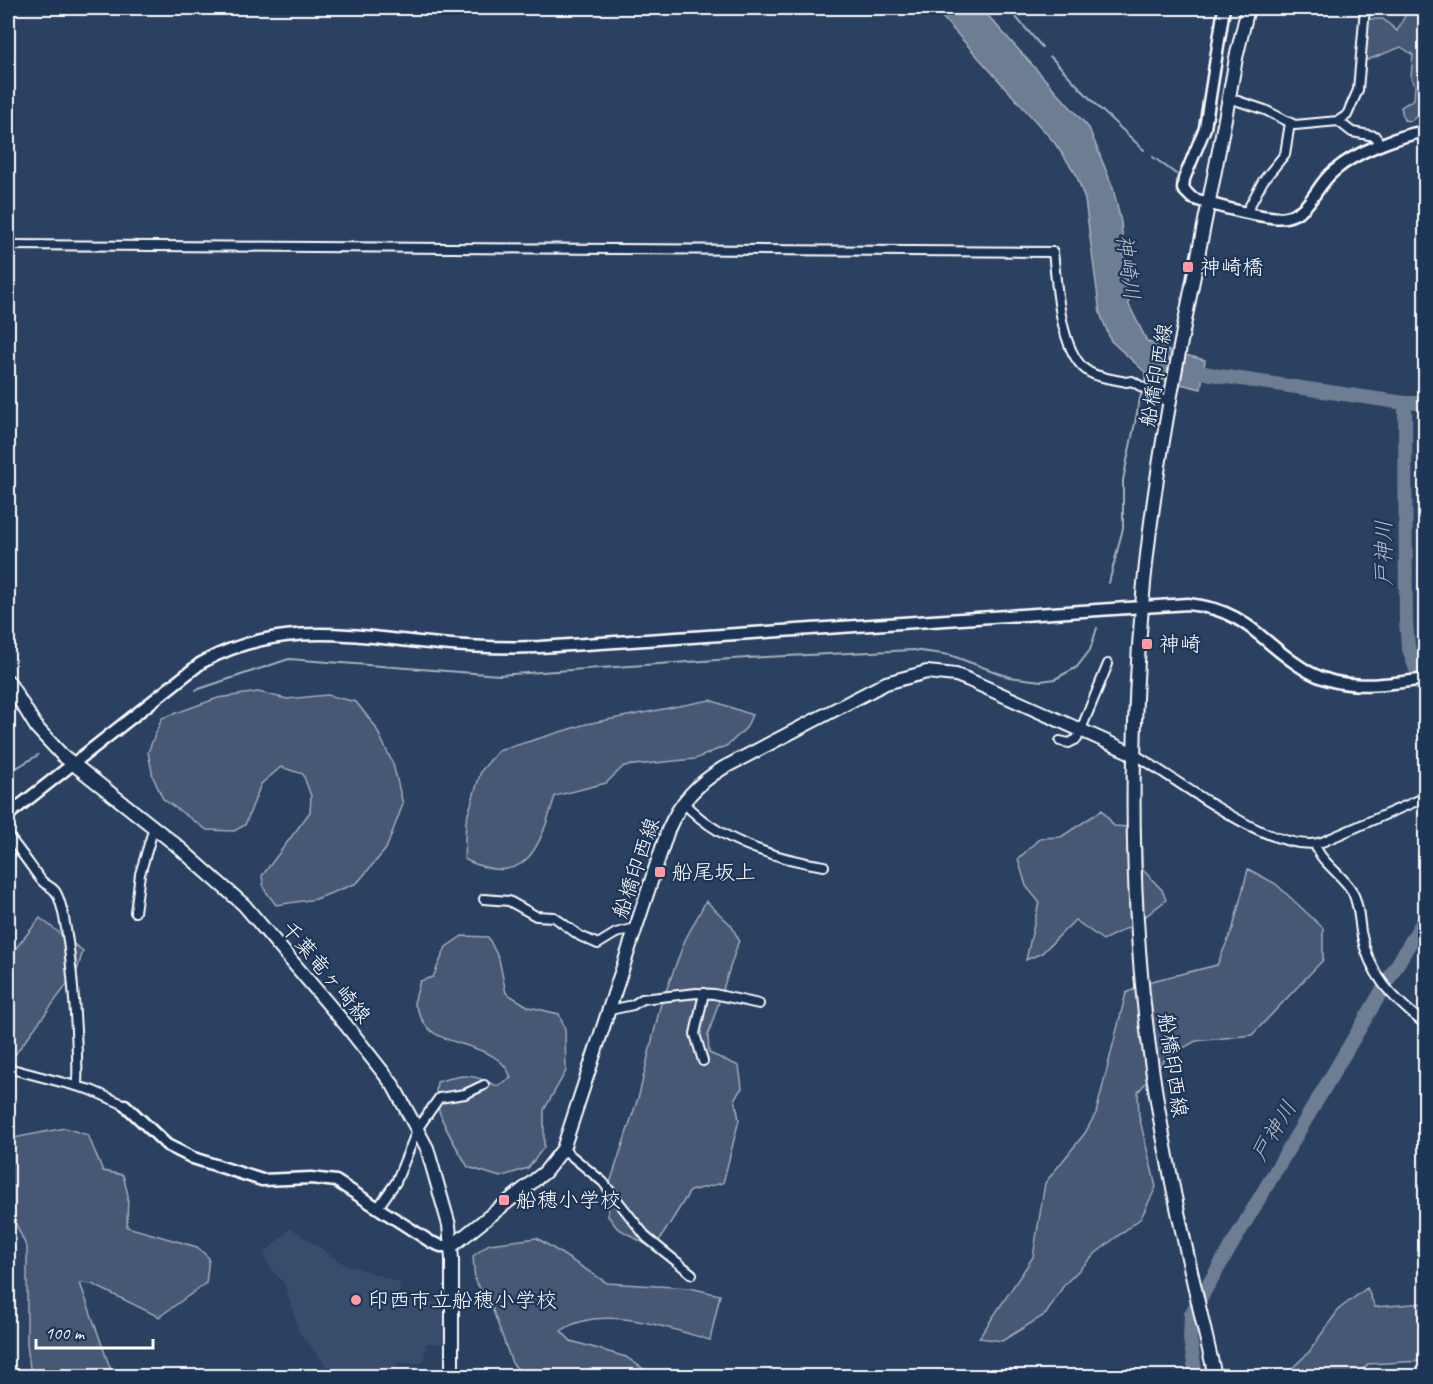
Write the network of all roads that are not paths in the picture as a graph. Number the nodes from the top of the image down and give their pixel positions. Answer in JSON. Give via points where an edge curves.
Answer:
{"nodes":[{"id":1,"x":1224,"y":8,"type":"edge"},
{"id":2,"x":1248,"y":8,"type":"edge"},
{"id":3,"x":1365,"y":8,"type":"edge"},
{"id":4,"x":1229,"y":98,"type":"junction"},
{"id":5,"x":1338,"y":121,"type":"junction"},
{"id":6,"x":1290,"y":123,"type":"junction"},
{"id":7,"x":1425,"y":131,"type":"edge"},
{"id":8,"x":1381,"y":145,"type":"junction"},
{"id":9,"x":1209,"y":204,"type":"junction"},
{"id":10,"x":1247,"y":211,"type":"junction"},
{"id":11,"x":8,"y":245,"type":"edge"},
{"id":12,"x":1172,"y":399,"type":"junction"},
{"id":13,"x":1142,"y":606,"type":"junction"},
{"id":14,"x":1108,"y":664,"type":"dead end"},
{"id":15,"x":1425,"y":679,"type":"edge"},
{"id":16,"x":8,"y":681,"type":"edge"},
{"id":17,"x":1081,"y":732,"type":"junction"},
{"id":18,"x":1060,"y":741,"type":"dead end"},
{"id":19,"x":1134,"y":754,"type":"junction"},
{"id":20,"x":73,"y":764,"type":"junction"},
{"id":21,"x":1425,"y":797,"type":"edge"},
{"id":22,"x":683,"y":802,"type":"junction"},
{"id":23,"x":8,"y":815,"type":"edge"},
{"id":24,"x":154,"y":827,"type":"junction"},
{"id":25,"x":8,"y":836,"type":"edge"},
{"id":26,"x":1315,"y":844,"type":"junction"},
{"id":27,"x":825,"y":866,"type":"dead end"},
{"id":28,"x":484,"y":898,"type":"dead end"},
{"id":29,"x":135,"y":912,"type":"dead end"},
{"id":30,"x":636,"y":928,"type":"junction"},
{"id":31,"x":704,"y":993,"type":"junction"},
{"id":32,"x":759,"y":1004,"type":"dead end"},
{"id":33,"x":610,"y":1010,"type":"junction"},
{"id":34,"x":1425,"y":1025,"type":"edge"},
{"id":35,"x":703,"y":1061,"type":"dead end"},
{"id":36,"x":8,"y":1068,"type":"edge"},
{"id":37,"x":77,"y":1085,"type":"junction"},
{"id":38,"x":484,"y":1085,"type":"dead end"},
{"id":39,"x":125,"y":1105,"type":"joint"},
{"id":40,"x":418,"y":1128,"type":"junction"},
{"id":41,"x":563,"y":1149,"type":"junction"},
{"id":42,"x":380,"y":1206,"type":"junction"},
{"id":43,"x":452,"y":1246,"type":"junction"},
{"id":44,"x":692,"y":1274,"type":"dead end"},
{"id":45,"x":452,"y":1377,"type":"edge"},
{"id":46,"x":1215,"y":1377,"type":"edge"}],
"edges":[{"from":1,"to":9,"type":"street","via":[[1205,128],[1183,189],[1192,198]]},
{"from":2,"to":4,"type":"main road","name":"船橋印西線"},
{"from":3,"to":5,"type":"street","via":[[1358,90],[1347,115]]},
{"from":4,"to":6,"type":"street"},
{"from":4,"to":9,"type":"main road","name":"船橋印西線"},
{"from":5,"to":6,"type":"street","via":[[1307,126]]},
{"from":5,"to":8,"type":"street","via":[[1352,132],[1375,136]]},
{"from":6,"to":10,"type":"street","via":[[1285,154],[1263,180]]},
{"from":7,"to":8,"type":"street"},
{"from":8,"to":10,"type":"street","via":[[1333,171],[1308,206],[1293,215],[1282,218]]},
{"from":9,"to":10,"type":"street"},
{"from":9,"to":12,"type":"main road","name":"船橋印西線"},
{"from":11,"to":12,"type":"street","via":[[1053,252],[1065,330],[1080,362],[1088,371],[1132,381],[1162,399]]},
{"from":12,"to":13,"type":"main road","name":"船橋印西線","via":[[1158,473]]},
{"from":13,"to":15,"type":"street","via":[[1214,608],[1246,621],[1309,672],[1338,682],[1358,685]]},
{"from":13,"to":19,"type":"main road","name":"船橋印西線"},
{"from":13,"to":20,"type":"street","via":[[540,647],[470,646],[315,633],[280,635],[238,645],[201,663]]},
{"from":14,"to":17,"type":"street"},
{"from":16,"to":20,"type":"main road","name":"千葉竜ヶ崎線","via":[[36,728]]},
{"from":17,"to":18,"type":"street","via":[[1073,742]]},
{"from":17,"to":19,"type":"main road","name":"船橋印西線"},
{"from":17,"to":22,"type":"main road","name":"船橋印西線","via":[[956,675],[922,673],[886,683],[723,768],[699,783]]},
{"from":19,"to":26,"type":"street","via":[[1245,825],[1291,841]]},
{"from":19,"to":46,"type":"main road","name":"船橋印西線","via":[[1137,907],[1152,1072],[1173,1193]]},
{"from":20,"to":23,"type":"street"},
{"from":20,"to":24,"type":"main road","name":"千葉竜ヶ崎線"},
{"from":21,"to":26,"type":"street"},
{"from":22,"to":27,"type":"street","via":[[699,819],[757,850],[786,860]]},
{"from":22,"to":30,"type":"main road","name":"船橋印西線","via":[[668,830]]},
{"from":24,"to":29,"type":"street","via":[[140,874]]},
{"from":24,"to":40,"type":"main road","name":"千葉竜ヶ崎線","via":[[220,882],[251,914],[377,1063]]},
{"from":25,"to":37,"type":"street","via":[[43,883],[56,892],[64,916],[79,1060]]},
{"from":26,"to":34,"type":"street","via":[[1356,898],[1365,951],[1378,979],[1389,994]]},
{"from":28,"to":30,"type":"street","via":[[509,900],[536,916],[554,917],[598,944],[616,933]]},
{"from":30,"to":33,"type":"main road","name":"船橋印西線"},
{"from":31,"to":32,"type":"street"},
{"from":31,"to":33,"type":"street","via":[[642,999]]},
{"from":31,"to":35,"type":"street","via":[[695,1034]]},
{"from":33,"to":41,"type":"main road","name":"船橋印西線"},
{"from":36,"to":37,"type":"street"},
{"from":37,"to":39,"type":"street"},
{"from":38,"to":40,"type":"street","via":[[465,1094],[439,1098]]},
{"from":39,"to":42,"type":"street","via":[[167,1145],[193,1158],[262,1180],[336,1180]]},
{"from":40,"to":42,"type":"street","via":[[396,1182]]},
{"from":40,"to":43,"type":"main road","name":"千葉竜ヶ崎線","via":[[439,1186]]},
{"from":41,"to":43,"type":"main road","name":"船橋印西線","via":[[546,1172]]},
{"from":41,"to":44,"type":"street","via":[[603,1182],[647,1238]]},
{"from":42,"to":43,"type":"street","via":[[431,1242]]},
{"from":43,"to":45,"type":"main road","name":"千葉竜ヶ崎線"}]}
